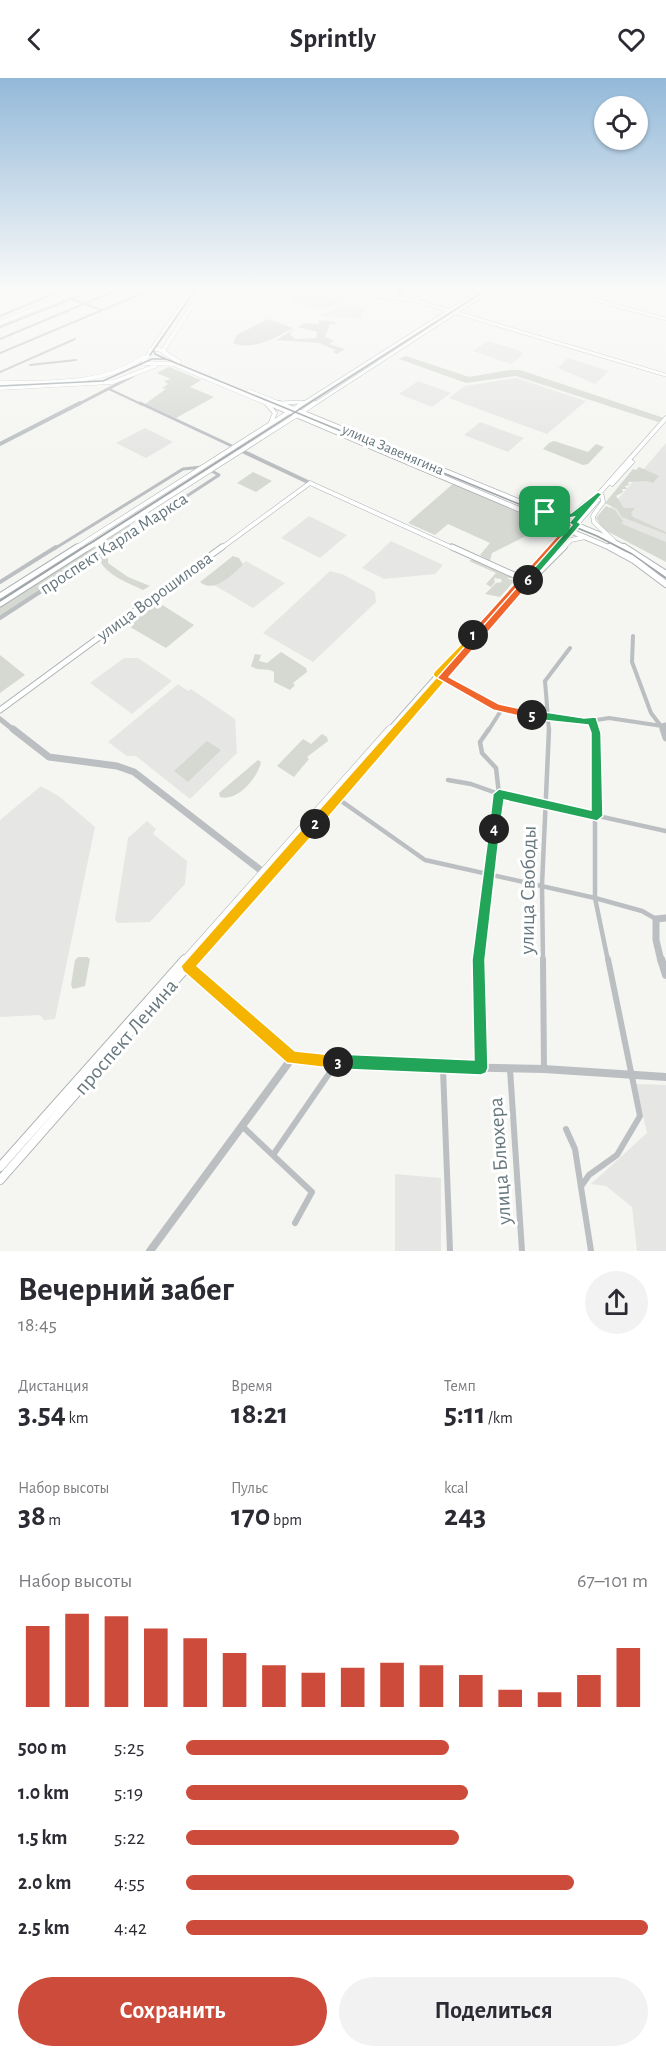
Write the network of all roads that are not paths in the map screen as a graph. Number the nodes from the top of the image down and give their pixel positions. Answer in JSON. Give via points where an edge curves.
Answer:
{"nodes":[{"id":1,"x":21,"y":345,"type":"edge"},
{"id":2,"x":62,"y":345,"type":"edge"},
{"id":3,"x":154,"y":345,"type":"edge"},
{"id":4,"x":166,"y":345,"type":"edge"},
{"id":5,"x":396,"y":345,"type":"edge"},
{"id":6,"x":405,"y":345,"type":"edge"},
{"id":7,"x":565,"y":345,"type":"edge"},
{"id":8,"x":149,"y":352,"type":"junction"},
{"id":9,"x":165,"y":353,"type":"junction"},
{"id":10,"x":0,"y":354,"type":"edge"},
{"id":11,"x":171,"y":358,"type":"junction"},
{"id":12,"x":76,"y":360,"type":"dead end"},
{"id":13,"x":162,"y":363,"type":"junction"},
{"id":14,"x":30,"y":365,"type":"dead end"},
{"id":15,"x":0,"y":372,"type":"edge"},
{"id":16,"x":666,"y":375,"type":"edge"},
{"id":17,"x":118,"y":382,"type":"junction"},
{"id":18,"x":0,"y":383,"type":"edge"},
{"id":19,"x":0,"y":388,"type":"edge"},
{"id":20,"x":109,"y":389,"type":"junction"},
{"id":21,"x":311,"y":398,"type":"junction"},
{"id":22,"x":265,"y":402,"type":"junction"},
{"id":23,"x":276,"y":402,"type":"junction"},
{"id":24,"x":294,"y":409,"type":"junction"},
{"id":25,"x":289,"y":412,"type":"junction"},
{"id":26,"x":299,"y":413,"type":"junction"},
{"id":27,"x":666,"y":418,"type":"edge"},
{"id":28,"x":666,"y":422,"type":"edge"},
{"id":29,"x":269,"y":425,"type":"junction"},
{"id":30,"x":0,"y":444,"type":"edge"},
{"id":31,"x":234,"y":447,"type":"junction"},
{"id":32,"x":240,"y":450,"type":"junction"},
{"id":33,"x":203,"y":467,"type":"junction"},
{"id":34,"x":209,"y":470,"type":"junction"},
{"id":35,"x":310,"y":483,"type":"junction"},
{"id":36,"x":600,"y":495,"type":"junction"},
{"id":37,"x":545,"y":512,"type":"junction"},
{"id":38,"x":541,"y":517,"type":"junction"},
{"id":39,"x":575,"y":524,"type":"junction"},
{"id":40,"x":570,"y":529,"type":"junction"},
{"id":41,"x":597,"y":540,"type":"junction"},
{"id":42,"x":556,"y":542,"type":"junction"},
{"id":43,"x":615,"y":542,"type":"junction"},
{"id":44,"x":666,"y":574,"type":"edge"},
{"id":45,"x":526,"y":579,"type":"junction"},
{"id":46,"x":0,"y":582,"type":"edge"},
{"id":47,"x":666,"y":584,"type":"edge"},
{"id":48,"x":0,"y":596,"type":"edge"},
{"id":49,"x":0,"y":604,"type":"edge"},
{"id":50,"x":0,"y":618,"type":"edge"},
{"id":51,"x":633,"y":636,"type":"dead end"},
{"id":52,"x":570,"y":648,"type":"dead end"},
{"id":53,"x":440,"y":676,"type":"junction"},
{"id":54,"x":502,"y":709,"type":"junction"},
{"id":55,"x":0,"y":710,"type":"edge"},
{"id":56,"x":550,"y":718,"type":"junction"},
{"id":57,"x":0,"y":719,"type":"edge"},
{"id":58,"x":592,"y":720,"type":"junction"},
{"id":59,"x":664,"y":725,"type":"edge"},
{"id":60,"x":666,"y":738,"type":"edge"},
{"id":61,"x":448,"y":780,"type":"dead end"},
{"id":62,"x":499,"y":794,"type":"junction"},
{"id":63,"x":337,"y":798,"type":"junction"},
{"id":64,"x":547,"y":804,"type":"junction"},
{"id":65,"x":597,"y":816,"type":"junction"},
{"id":66,"x":666,"y":831,"type":"edge"},
{"id":67,"x":266,"y":874,"type":"junction"},
{"id":68,"x":489,"y":875,"type":"junction"},
{"id":69,"x":542,"y":885,"type":"junction"},
{"id":70,"x":595,"y":898,"type":"junction"},
{"id":71,"x":666,"y":918,"type":"edge"},
{"id":72,"x":656,"y":919,"type":"junction"},
{"id":73,"x":185,"y":964,"type":"junction"},
{"id":74,"x":666,"y":975,"type":"edge"},
{"id":75,"x":292,"y":1058,"type":"junction"},
{"id":76,"x":338,"y":1062,"type":"junction"},
{"id":77,"x":443,"y":1068,"type":"junction"},
{"id":78,"x":481,"y":1068,"type":"junction"},
{"id":79,"x":510,"y":1069,"type":"junction"},
{"id":80,"x":544,"y":1070,"type":"junction"},
{"id":81,"x":631,"y":1075,"type":"junction"},
{"id":82,"x":666,"y":1077,"type":"edge"},
{"id":83,"x":242,"y":1126,"type":"junction"},
{"id":84,"x":566,"y":1129,"type":"dead end"},
{"id":85,"x":273,"y":1155,"type":"junction"},
{"id":86,"x":4,"y":1165,"type":"edge"},
{"id":87,"x":0,"y":1180,"type":"edge"},
{"id":88,"x":0,"y":1185,"type":"edge"},
{"id":89,"x":582,"y":1185,"type":"junction"},
{"id":90,"x":295,"y":1223,"type":"dead end"},
{"id":91,"x":150,"y":1251,"type":"edge"},
{"id":92,"x":450,"y":1251,"type":"edge"},
{"id":93,"x":522,"y":1251,"type":"edge"},
{"id":94,"x":591,"y":1251,"type":"edge"}],
"edges":[{"from":1,"to":10,"type":"street"},
{"from":2,"to":15,"type":"street"},
{"from":3,"to":8,"type":"main road"},
{"from":4,"to":9,"type":"main road"},
{"from":5,"to":21,"type":"main road","name":"проспект Карла Маркса"},
{"from":6,"to":26,"type":"main road","name":"проспект Карла Маркса"},
{"from":7,"to":16,"type":"main road"},
{"from":8,"to":9,"type":"main road","via":[[159,349]]},
{"from":8,"to":13,"type":"main road","name":"улица Завенягина","via":[[143,363]]},
{"from":8,"to":18,"type":"main road","via":[[126,368],[94,377]]},
{"from":9,"to":11,"type":"main road","name":"улица Завенягина"},
{"from":11,"to":13,"type":"main road"},
{"from":11,"to":23,"type":"main road","name":"улица Завенягина"},
{"from":12,"to":14,"type":"street"},
{"from":13,"to":17,"type":"main road"},
{"from":13,"to":22,"type":"main road","name":"улица Завенягина"},
{"from":17,"to":19,"type":"main road"},
{"from":17,"to":20,"type":"street"},
{"from":20,"to":30,"type":"street"},
{"from":20,"to":31,"type":"street"},
{"from":21,"to":23,"type":"main road","via":[[294,403]]},
{"from":21,"to":24,"type":"main road","name":"проспект Карла Маркса"},
{"from":22,"to":25,"type":"main road","name":"улица Завенягина"},
{"from":22,"to":29,"type":"main road","via":[[275,413]]},
{"from":23,"to":24,"type":"main road","name":"улица Завенягина"},
{"from":24,"to":25,"type":"main road","name":"проспект Карла Маркса"},
{"from":24,"to":26,"type":"main road","name":"улица Завенягина"},
{"from":25,"to":26,"type":"main road","name":"улица Завенягина"},
{"from":25,"to":29,"type":"main road","name":"проспект Карла Маркса"},
{"from":26,"to":32,"type":"main road","name":"проспект Карла Маркса"},
{"from":26,"to":37,"type":"main road","name":"улица Завенягина"},
{"from":26,"to":38,"type":"main road","name":"улица Завенягина"},
{"from":27,"to":36,"type":"main road","name":"проспект Ленина"},
{"from":28,"to":36,"type":"main road","name":"проспект Ленина"},
{"from":29,"to":31,"type":"main road","name":"проспект Карла Маркса"},
{"from":31,"to":33,"type":"main road","name":"проспект Карла Маркса"},
{"from":32,"to":34,"type":"main road","name":"проспект Карла Маркса"},
{"from":32,"to":35,"type":"street"},
{"from":33,"to":46,"type":"street","name":"проспект Карла Маркса","via":[[183,469]]},
{"from":33,"to":48,"type":"main road","name":"проспект Карла Маркса"},
{"from":34,"to":49,"type":"main road","name":"проспект Карла Маркса"},
{"from":34,"to":50,"type":"street","name":"проспект Карла Маркса","via":[[219,475]]},
{"from":35,"to":45,"type":"main road"},
{"from":35,"to":55,"type":"main road","name":"улица Ворошилова"},
{"from":36,"to":37,"type":"main road","name":"проспект Ленина","via":[[574,515]]},
{"from":36,"to":39,"type":"main road","name":"проспект Ленина"},
{"from":36,"to":43,"type":"main road","name":"улица Завенягина","via":[[603,502],[593,516],[594,522]]},
{"from":37,"to":39,"type":"main road","name":"улица Завенягина"},
{"from":38,"to":40,"type":"main road","name":"улица Завенягина"},
{"from":38,"to":42,"type":"main road","via":[[558,529]]},
{"from":39,"to":40,"type":"main road","name":"проспект Ленина"},
{"from":39,"to":43,"type":"main road","name":"улица Завенягина"},
{"from":40,"to":41,"type":"main road","name":"улица Завенягина"},
{"from":40,"to":42,"type":"main road","name":"проспект Ленина"},
{"from":40,"to":45,"type":"main road","name":"проспект Ленина"},
{"from":41,"to":45,"type":"main road","name":"проспект Ленина","via":[[573,539],[544,568]]},
{"from":41,"to":47,"type":"main road","name":"улица Завенягина","via":[[634,560]]},
{"from":42,"to":45,"type":"main road","name":"проспект Ленина"},
{"from":43,"to":44,"type":"main road","name":"улица Завенягина"},
{"from":45,"to":53,"type":"main road","name":"проспект Ленина"},
{"from":51,"to":59,"type":"street","via":[[632,662],[651,713]]},
{"from":52,"to":56,"type":"street","name":"улица Свободы","via":[[546,679]]},
{"from":53,"to":54,"type":"street"},
{"from":53,"to":63,"type":"main road","name":"проспект Ленина"},
{"from":53,"to":67,"type":"main road","name":"проспект Ленина"},
{"from":54,"to":56,"type":"street"},
{"from":54,"to":62,"type":"street","via":[[480,742],[482,753],[496,768]]},
{"from":56,"to":58,"type":"street"},
{"from":56,"to":64,"type":"street","name":"улица Свободы"},
{"from":57,"to":67,"type":"street","via":[[41,753],[134,772]]},
{"from":58,"to":59,"type":"street","via":[[625,719]]},
{"from":58,"to":65,"type":"street","via":[[596,733]]},
{"from":59,"to":60,"type":"street"},
{"from":61,"to":62,"type":"street"},
{"from":62,"to":64,"type":"street"},
{"from":62,"to":68,"type":"street"},
{"from":63,"to":67,"type":"main road","name":"проспект Ленина"},
{"from":63,"to":68,"type":"street","via":[[425,860]]},
{"from":64,"to":65,"type":"street"},
{"from":64,"to":69,"type":"street","name":"улица Свободы"},
{"from":65,"to":66,"type":"street"},
{"from":65,"to":70,"type":"street"},
{"from":67,"to":73,"type":"main road","name":"проспект Ленина"},
{"from":68,"to":69,"type":"street"},
{"from":68,"to":78,"type":"street","via":[[479,960]]},
{"from":69,"to":70,"type":"street"},
{"from":69,"to":80,"type":"street","name":"улица Свободы"},
{"from":70,"to":72,"type":"street","via":[[642,911]]},
{"from":70,"to":81,"type":"street"},
{"from":71,"to":72,"type":"street"},
{"from":72,"to":74,"type":"street","via":[[654,933]]},
{"from":73,"to":75,"type":"street"},
{"from":73,"to":86,"type":"main road","name":"проспект Ленина"},
{"from":75,"to":76,"type":"street"},
{"from":75,"to":83,"type":"street"},
{"from":76,"to":77,"type":"street"},
{"from":76,"to":85,"type":"street"},
{"from":77,"to":78,"type":"street"},
{"from":77,"to":92,"type":"street"},
{"from":78,"to":79,"type":"street"},
{"from":79,"to":80,"type":"street"},
{"from":79,"to":93,"type":"street","name":"улица Блюхера"},
{"from":80,"to":81,"type":"street"},
{"from":81,"to":82,"type":"street"},
{"from":81,"to":89,"type":"street","via":[[640,1116],[637,1124],[617,1155],[589,1174]]},
{"from":83,"to":85,"type":"street"},
{"from":83,"to":91,"type":"street"},
{"from":84,"to":89,"type":"street","via":[[575,1149]]},
{"from":85,"to":90,"type":"street","via":[[312,1193]]},
{"from":86,"to":87,"type":"main road","name":"проспект Ленина"},
{"from":86,"to":88,"type":"main road"},
{"from":89,"to":94,"type":"street"}]}
